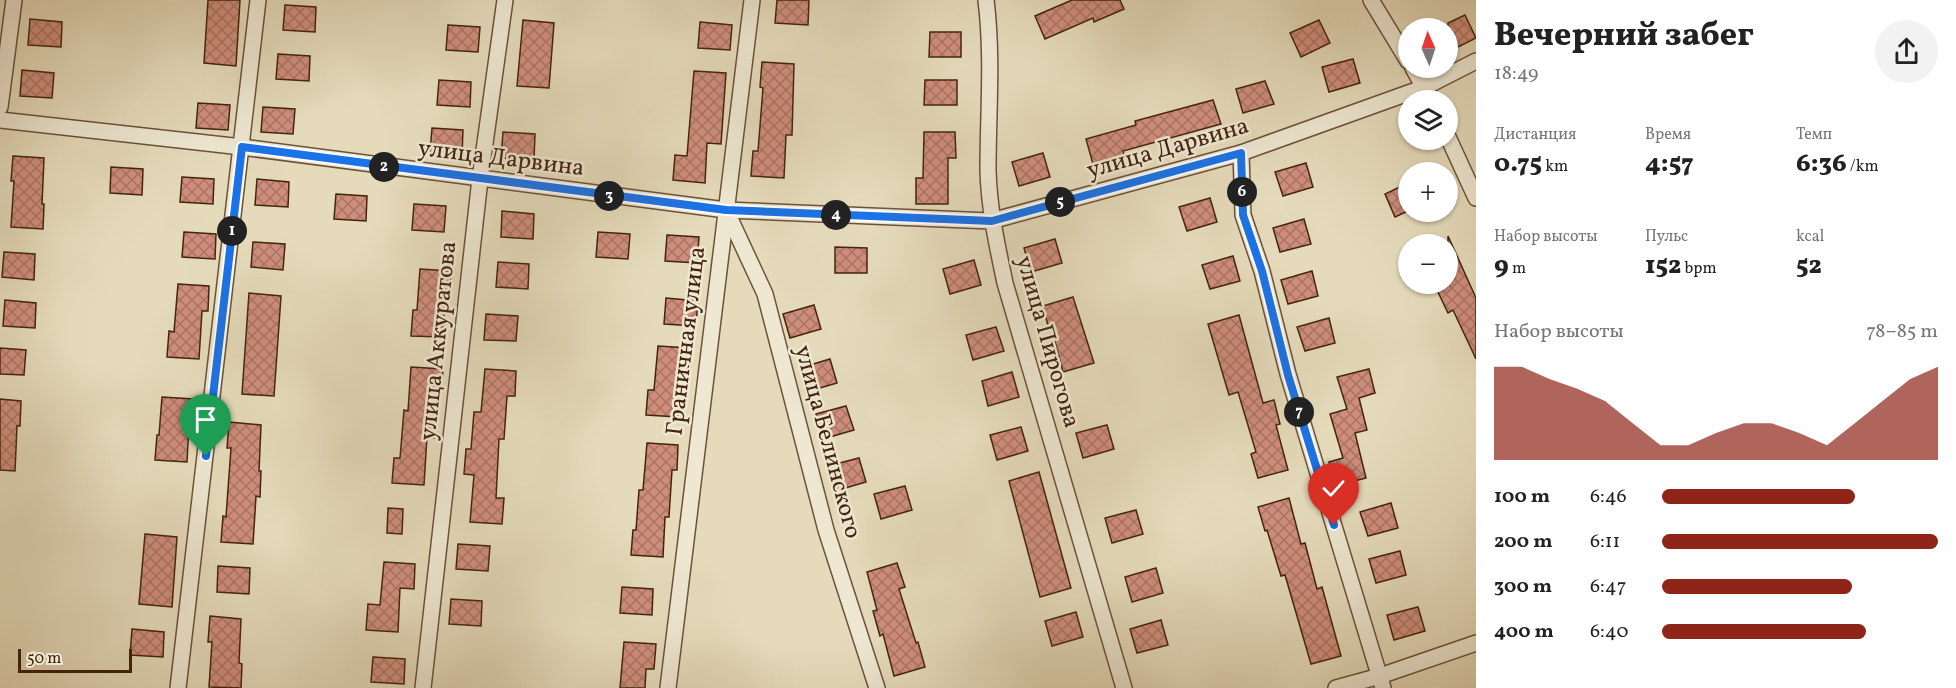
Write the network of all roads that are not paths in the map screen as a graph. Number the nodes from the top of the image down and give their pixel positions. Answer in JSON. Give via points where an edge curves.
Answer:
{"nodes":[{"id":1,"x":14,"y":0,"type":"edge"},
{"id":2,"x":258,"y":0,"type":"edge"},
{"id":3,"x":504,"y":0,"type":"edge"},
{"id":4,"x":752,"y":0,"type":"edge"},
{"id":5,"x":986,"y":0,"type":"edge"},
{"id":6,"x":1371,"y":0,"type":"edge"},
{"id":7,"x":1398,"y":45,"type":"edge"},
{"id":8,"x":1476,"y":60,"type":"edge"},
{"id":9,"x":1434,"y":90,"type":"edge"},
{"id":10,"x":1398,"y":103,"type":"edge"},
{"id":11,"x":0,"y":107,"type":"edge"},
{"id":12,"x":0,"y":120,"type":"edge"},
{"id":13,"x":242,"y":147,"type":"junction"},
{"id":14,"x":1454,"y":150,"type":"edge"},
{"id":15,"x":1241,"y":153,"type":"junction"},
{"id":16,"x":480,"y":179,"type":"junction"},
{"id":17,"x":1476,"y":198,"type":"edge"},
{"id":18,"x":726,"y":210,"type":"junction"},
{"id":19,"x":992,"y":221,"type":"junction"},
{"id":20,"x":1476,"y":643,"type":"edge"},
{"id":21,"x":1381,"y":682,"type":"edge"},
{"id":22,"x":178,"y":688,"type":"edge"},
{"id":23,"x":423,"y":688,"type":"edge"},
{"id":24,"x":668,"y":688,"type":"edge"},
{"id":25,"x":877,"y":688,"type":"edge"},
{"id":26,"x":1124,"y":688,"type":"edge"},
{"id":27,"x":1336,"y":688,"type":"edge"}],
"edges":[{"from":1,"to":11,"type":"street"},
{"from":2,"to":13,"type":"street"},
{"from":3,"to":16,"type":"street","name":"улица Аккуратова"},
{"from":4,"to":18,"type":"street","name":"Граничная улица"},
{"from":5,"to":19,"type":"street","name":"улица Пирогова"},
{"from":6,"to":7,"type":"street"},
{"from":8,"to":9,"type":"street","name":"улица Дарвина"},
{"from":10,"to":15,"type":"street","name":"улица Дарвина"},
{"from":12,"to":13,"type":"street","name":"улица Дарвина"},
{"from":13,"to":16,"type":"street","name":"улица Дарвина"},
{"from":13,"to":22,"type":"street"},
{"from":14,"to":17,"type":"street"},
{"from":15,"to":19,"type":"street","name":"улица Дарвина"},
{"from":15,"to":21,"type":"street","via":[[1243,215]]},
{"from":16,"to":18,"type":"street","name":"улица Дарвина"},
{"from":16,"to":23,"type":"street","name":"улица Аккуратова"},
{"from":18,"to":19,"type":"street","name":"улица Дарвина"},
{"from":18,"to":24,"type":"street","name":"Граничная улица"},
{"from":18,"to":25,"type":"street","name":"улица Белинского","via":[[765,294],[826,530]]},
{"from":19,"to":26,"type":"street","name":"улица Пирогова","via":[[1005,283]]},
{"from":20,"to":21,"type":"street"},
{"from":21,"to":27,"type":"street"}]}
